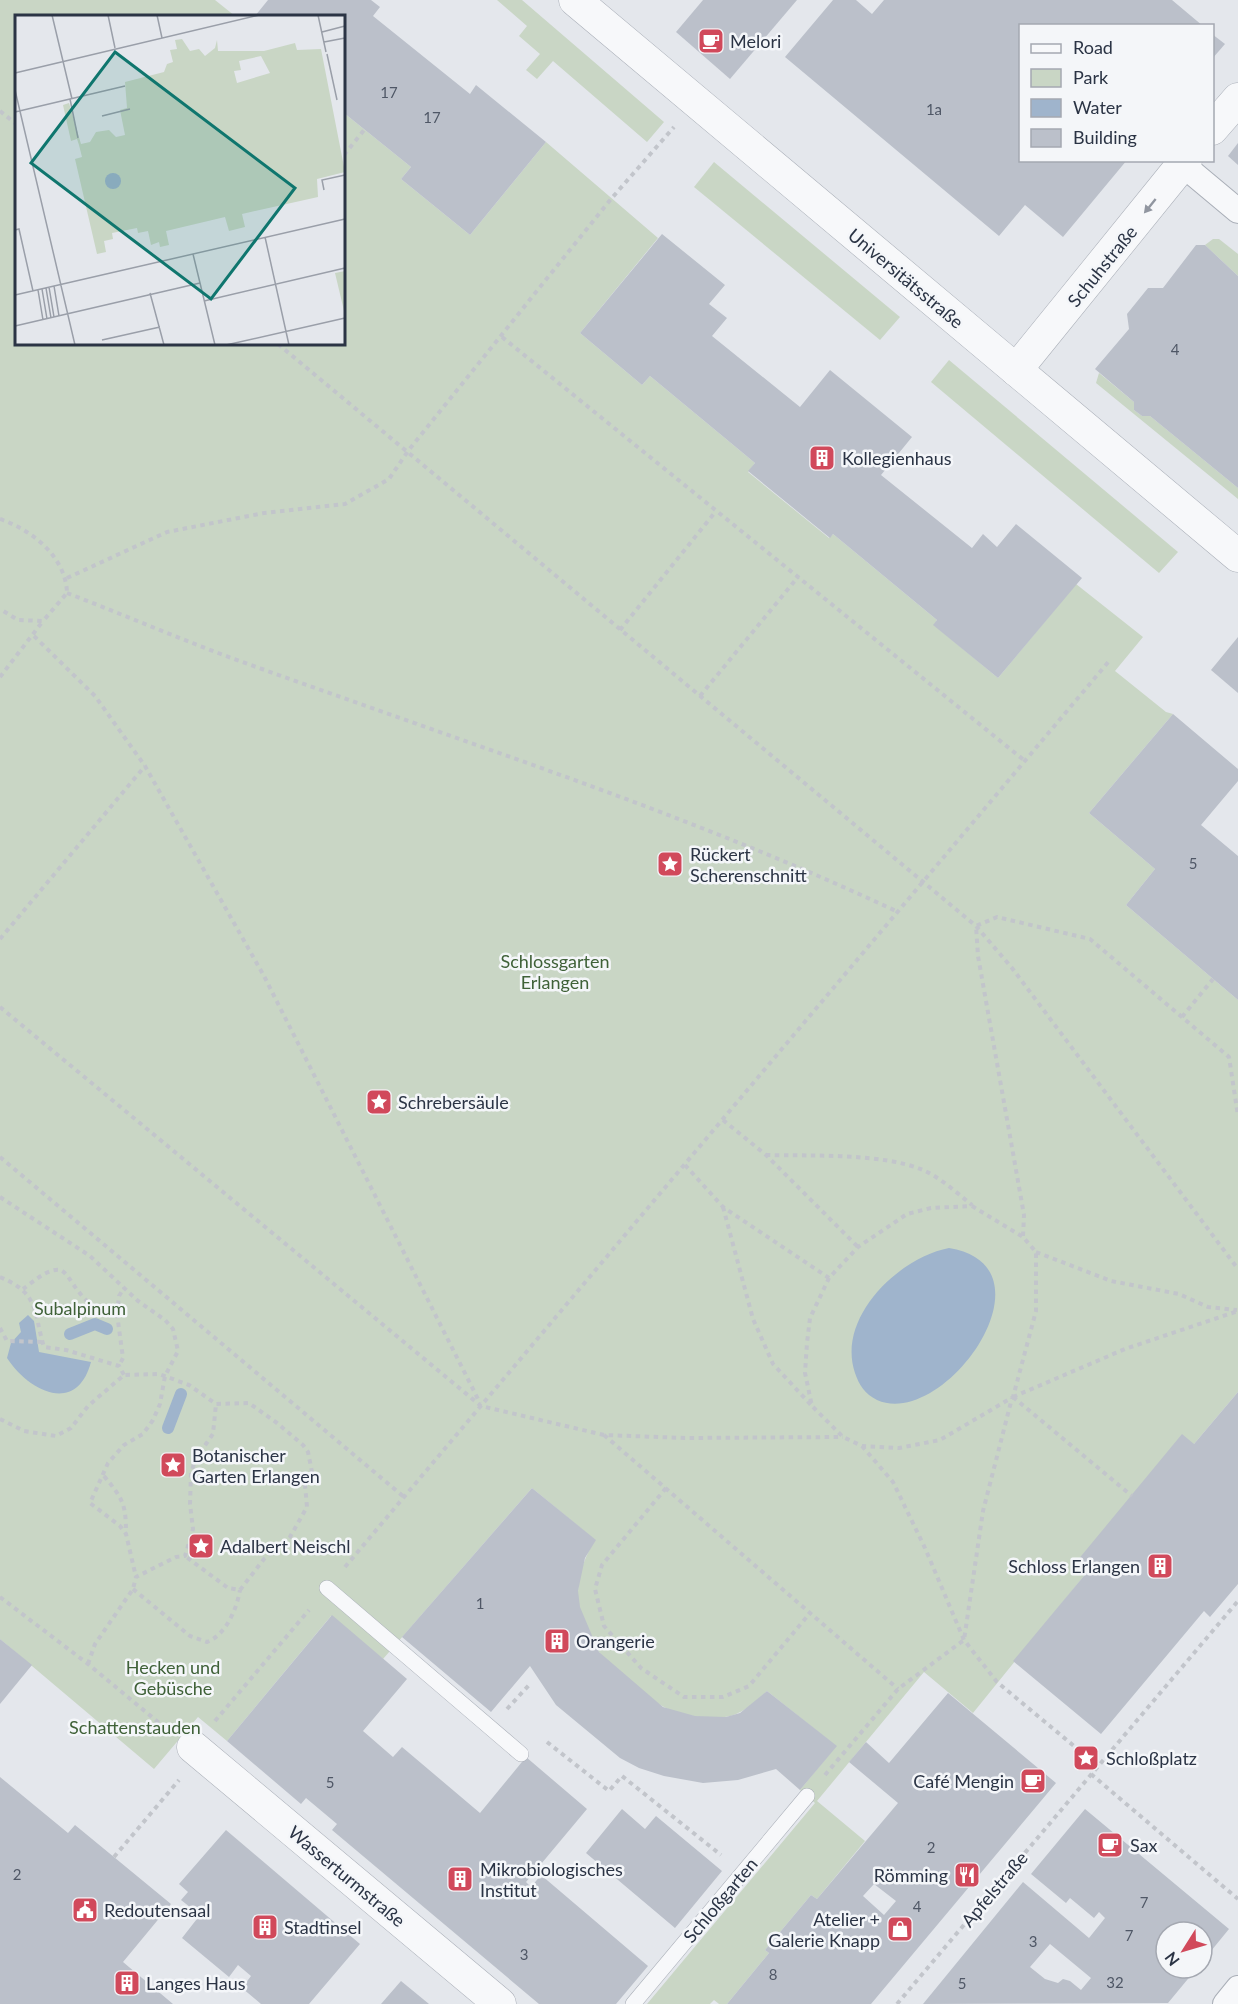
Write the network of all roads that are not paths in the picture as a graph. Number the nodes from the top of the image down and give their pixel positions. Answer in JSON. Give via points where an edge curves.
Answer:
{"nodes":[{"id":1,"x":575,"y":0,"type":"edge"},
{"id":2,"x":1238,"y":99,"type":"edge"},
{"id":3,"x":1214,"y":127,"type":"edge"},
{"id":4,"x":1185,"y":163,"type":"edge"},
{"id":5,"x":1238,"y":211,"type":"edge"},
{"id":6,"x":1016,"y":370,"type":"junction"},
{"id":7,"x":1238,"y":556,"type":"edge"},
{"id":8,"x":327,"y":1588,"type":"road end"},
{"id":9,"x":197,"y":1751,"type":"road end"},
{"id":10,"x":521,"y":1754,"type":"dead end"},
{"id":11,"x":807,"y":1796,"type":"road end"},
{"id":12,"x":1238,"y":1988,"type":"edge"},
{"id":13,"x":500,"y":2004,"type":"edge"},
{"id":14,"x":633,"y":2004,"type":"edge"},
{"id":15,"x":1225,"y":2004,"type":"edge"}],
"edges":[{"from":1,"to":6,"type":"street","name":"Universitätsstraße"},
{"from":2,"to":3,"type":"street"},
{"from":4,"to":5,"type":"street"},
{"from":4,"to":6,"type":"street","name":"Schuhstraße","one_way":true},
{"from":6,"to":7,"type":"street","name":"Universitätsstraße"},
{"from":8,"to":10,"type":"lane"},
{"from":9,"to":13,"type":"street","name":"Wasserturmstraße"},
{"from":11,"to":14,"type":"lane","name":"Schloßgarten"},
{"from":12,"to":15,"type":"street"}]}
